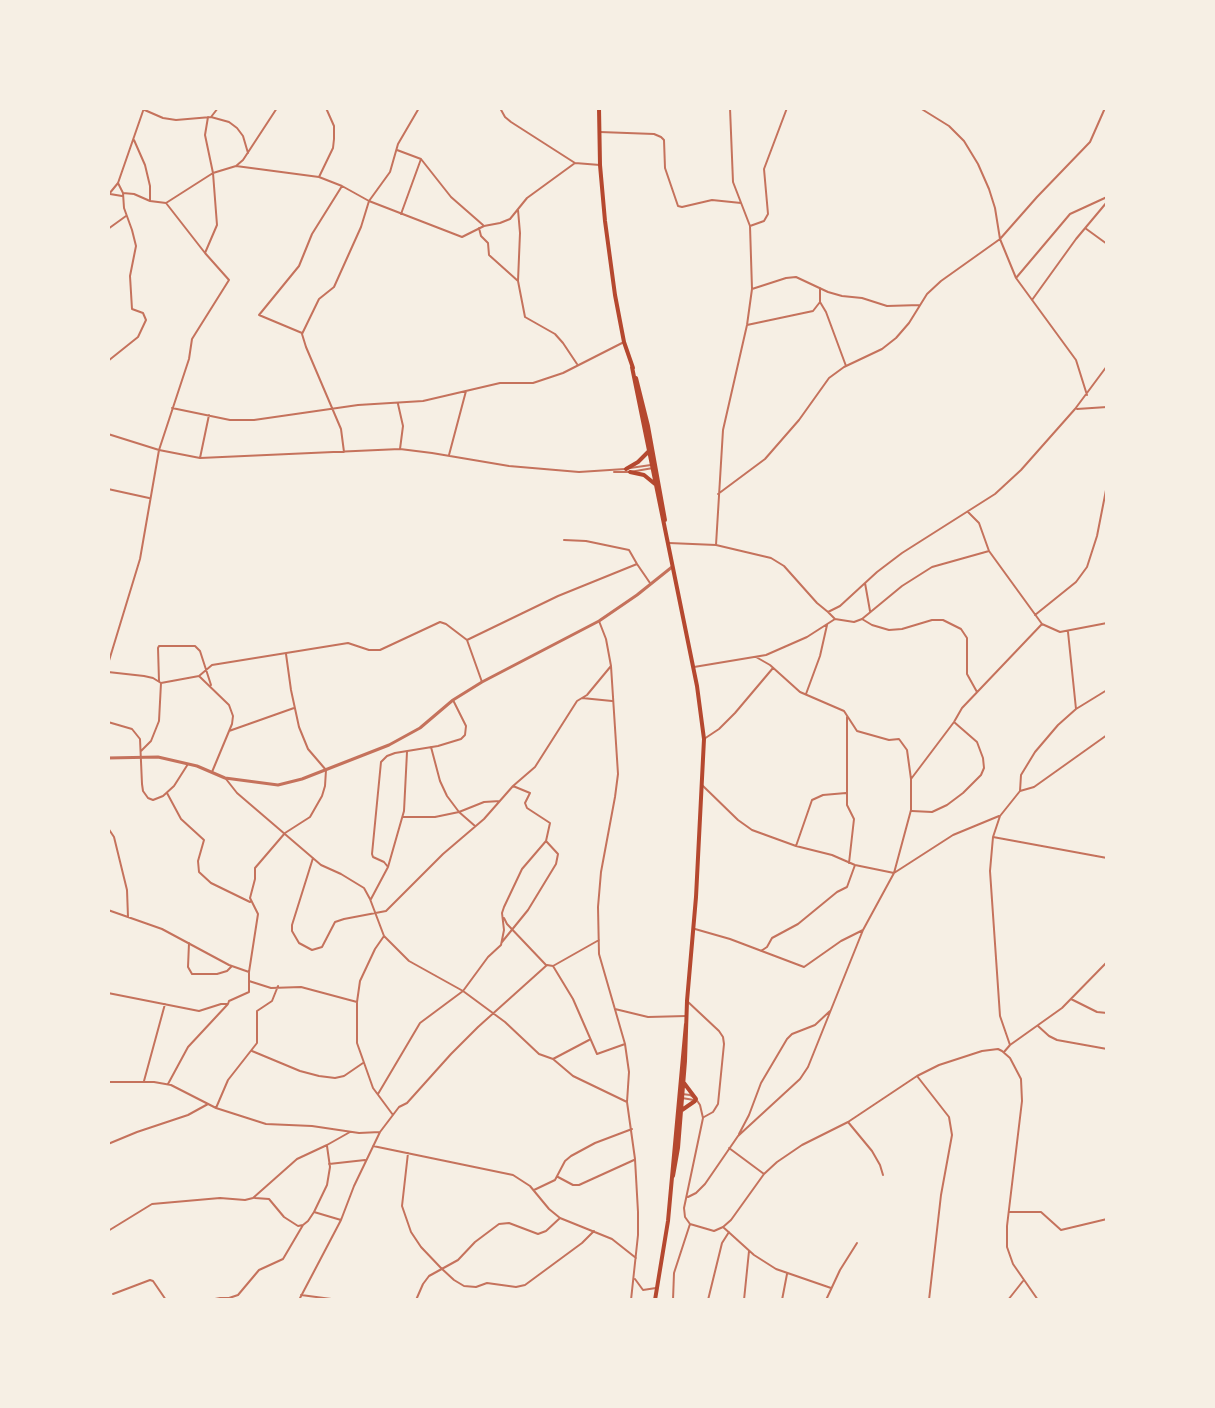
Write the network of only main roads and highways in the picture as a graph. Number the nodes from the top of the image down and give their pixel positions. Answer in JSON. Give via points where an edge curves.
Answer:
{"nodes":[{"id":1,"x":600,"y":108,"type":"edge"},
{"id":2,"x":632,"y":368,"type":"junction"},
{"id":3,"x":649,"y":450,"type":"junction"},
{"id":4,"x":654,"y":466,"type":"junction"},
{"id":5,"x":656,"y":485,"type":"junction"},
{"id":6,"x":666,"y":531,"type":"junction"},
{"id":7,"x":686,"y":1019,"type":"junction"},
{"id":8,"x":684,"y":1082,"type":"junction"},
{"id":9,"x":680,"y":1096,"type":"junction"},
{"id":10,"x":681,"y":1112,"type":"junction"},
{"id":11,"x":673,"y":1176,"type":"junction"},
{"id":12,"x":654,"y":1299,"type":"edge"}],
"edges":[{"from":1,"to":2,"type":"highway","via":[[600,165],[615,295]]},
{"from":2,"to":3,"type":"highway"},
{"from":2,"to":4,"type":"highway"},
{"from":3,"to":4,"type":"highway"},
{"from":3,"to":5,"type":"highway","via":[[628,470],[644,475]]},
{"from":4,"to":5,"type":"highway"},
{"from":4,"to":6,"type":"highway"},
{"from":5,"to":6,"type":"highway"},
{"from":6,"to":7,"type":"highway","via":[[704,739]]},
{"from":7,"to":8,"type":"highway"},
{"from":7,"to":9,"type":"highway"},
{"from":8,"to":9,"type":"highway"},
{"from":8,"to":10,"type":"highway","via":[[697,1101]]},
{"from":9,"to":10,"type":"highway"},
{"from":9,"to":11,"type":"highway"},
{"from":10,"to":11,"type":"highway"},
{"from":11,"to":12,"type":"highway"}]}
